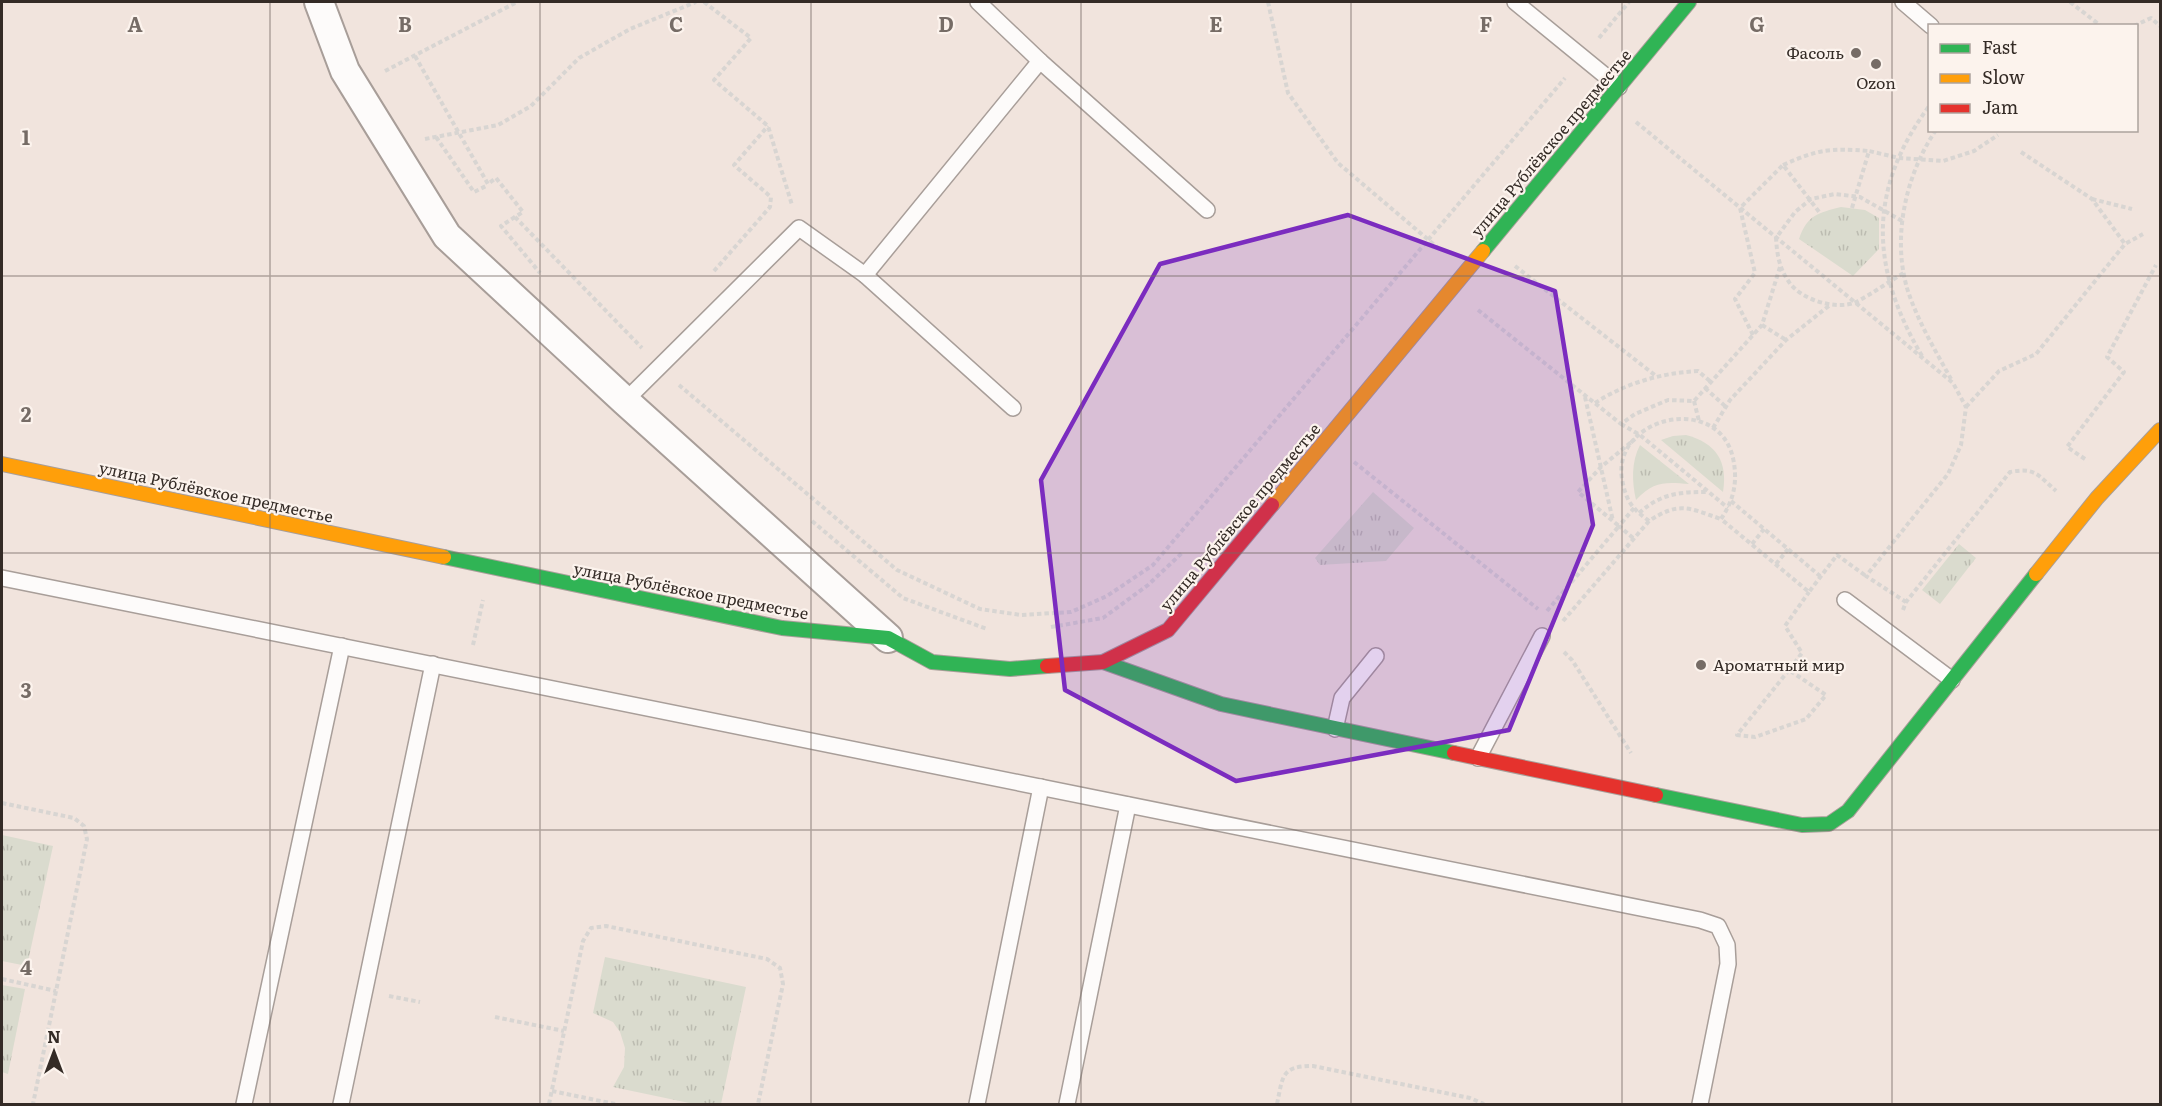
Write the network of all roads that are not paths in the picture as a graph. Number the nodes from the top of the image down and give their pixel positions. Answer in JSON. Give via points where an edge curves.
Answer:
{"nodes":[{"id":1,"x":320,"y":2,"type":"edge"},
{"id":2,"x":978,"y":2,"type":"edge"},
{"id":3,"x":1515,"y":2,"type":"edge"},
{"id":4,"x":1689,"y":2,"type":"edge"},
{"id":5,"x":1903,"y":2,"type":"edge"},
{"id":6,"x":1929,"y":24,"type":"edge"},
{"id":7,"x":1040,"y":61,"type":"junction"},
{"id":8,"x":1619,"y":87,"type":"junction"},
{"id":9,"x":1207,"y":210,"type":"dead end"},
{"id":10,"x":865,"y":275,"type":"junction"},
{"id":11,"x":625,"y":401,"type":"junction"},
{"id":12,"x":1013,"y":408,"type":"dead end"},
{"id":13,"x":2160,"y":430,"type":"edge"},
{"id":14,"x":2,"y":464,"type":"edge"},
{"id":15,"x":2,"y":578,"type":"edge"},
{"id":16,"x":1845,"y":600,"type":"dead end"},
{"id":17,"x":1542,"y":636,"type":"dead end"},
{"id":18,"x":888,"y":638,"type":"junction"},
{"id":19,"x":342,"y":646,"type":"junction"},
{"id":20,"x":1376,"y":656,"type":"dead end"},
{"id":21,"x":1103,"y":662,"type":"junction"},
{"id":22,"x":433,"y":664,"type":"junction"},
{"id":23,"x":1952,"y":680,"type":"junction"},
{"id":24,"x":1335,"y":729,"type":"junction"},
{"id":25,"x":1478,"y":758,"type":"junction"},
{"id":26,"x":1041,"y":787,"type":"junction"},
{"id":27,"x":1128,"y":805,"type":"junction"},
{"id":28,"x":244,"y":1104,"type":"edge"},
{"id":29,"x":341,"y":1104,"type":"edge"},
{"id":30,"x":977,"y":1104,"type":"edge"},
{"id":31,"x":1067,"y":1104,"type":"edge"},
{"id":32,"x":1700,"y":1104,"type":"edge"}],
"edges":[{"from":1,"to":11,"type":"street","via":[[345,71],[447,236]]},
{"from":2,"to":7,"type":"lane"},
{"from":3,"to":8,"type":"lane"},
{"from":4,"to":8,"type":"street","name":"улица Рублёвское предместье"},
{"from":5,"to":6,"type":"lane"},
{"from":7,"to":9,"type":"lane"},
{"from":7,"to":10,"type":"lane"},
{"from":8,"to":21,"type":"street","name":"улица Рублёвское предместье","via":[[1168,630]]},
{"from":10,"to":11,"type":"lane","via":[[799,228]]},
{"from":10,"to":12,"type":"lane"},
{"from":11,"to":18,"type":"street"},
{"from":13,"to":23,"type":"street","via":[[2097,498]]},
{"from":14,"to":18,"type":"street","name":"улица Рублёвское предместье","via":[[782,628]]},
{"from":15,"to":19,"type":"lane"},
{"from":16,"to":23,"type":"lane"},
{"from":17,"to":25,"type":"lane"},
{"from":18,"to":21,"type":"street","name":"улица Рублёвское предместье","via":[[932,662],[1010,669]]},
{"from":19,"to":22,"type":"lane"},
{"from":19,"to":28,"type":"lane"},
{"from":20,"to":24,"type":"lane","via":[[1342,698]]},
{"from":21,"to":24,"type":"street","via":[[1221,704]]},
{"from":22,"to":26,"type":"lane"},
{"from":22,"to":29,"type":"lane"},
{"from":23,"to":25,"type":"street","via":[[1848,811],[1828,824],[1802,825]]},
{"from":24,"to":25,"type":"street"},
{"from":26,"to":27,"type":"lane"},
{"from":26,"to":30,"type":"lane"},
{"from":27,"to":31,"type":"lane"},
{"from":27,"to":32,"type":"lane","via":[[1718,926],[1727,945],[1728,964]]}]}
